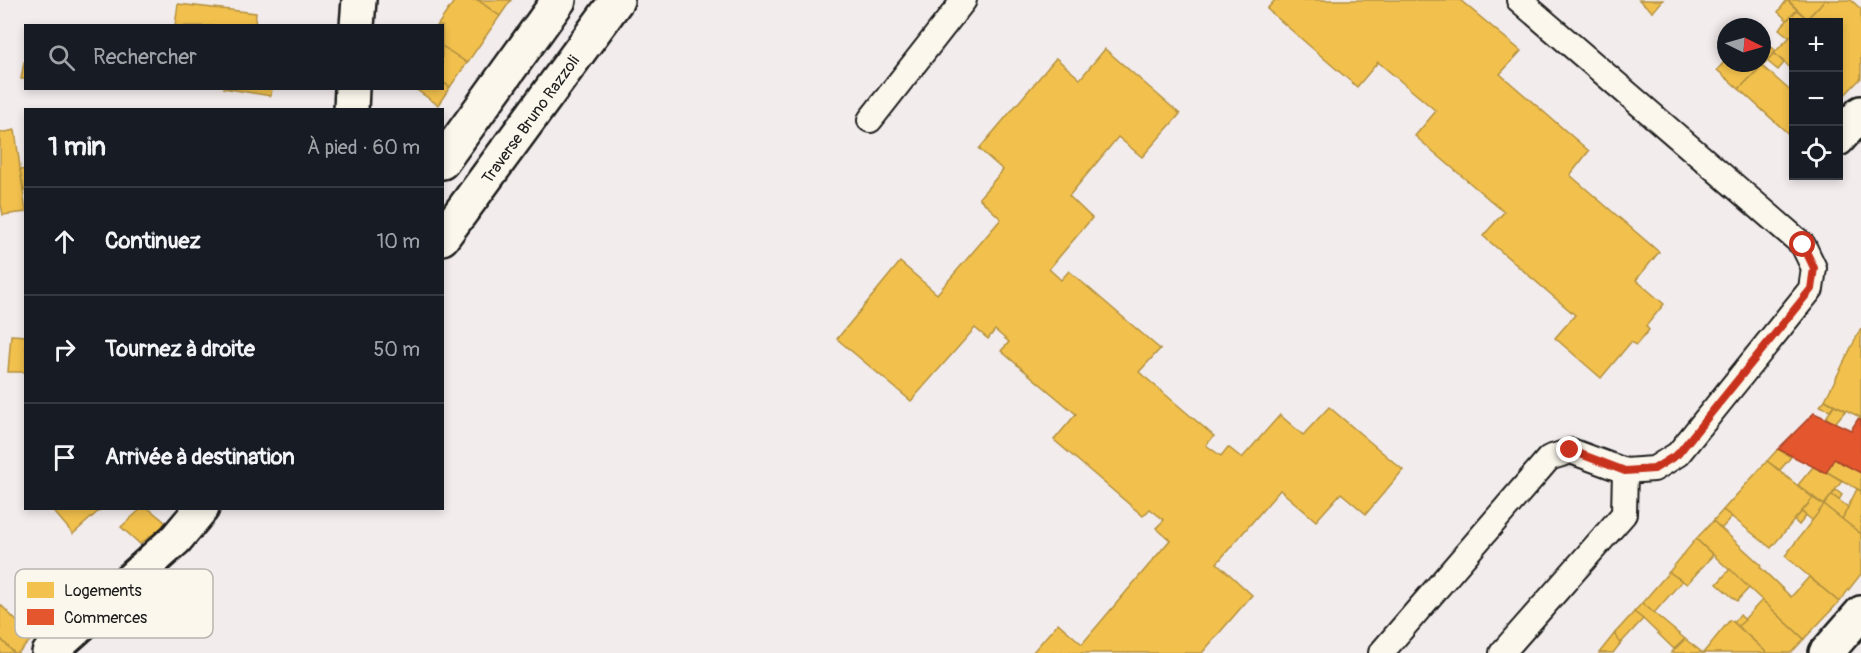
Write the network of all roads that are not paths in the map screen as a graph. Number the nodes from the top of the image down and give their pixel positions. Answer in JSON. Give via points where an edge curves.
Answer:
{"nodes":[{"id":1,"x":359,"y":0,"type":"edge"},
{"id":2,"x":559,"y":0,"type":"edge"},
{"id":3,"x":617,"y":0,"type":"edge"},
{"id":4,"x":964,"y":0,"type":"edge"},
{"id":5,"x":1519,"y":0,"type":"edge"},
{"id":6,"x":357,"y":24,"type":"edge"},
{"id":7,"x":352,"y":90,"type":"edge"},
{"id":8,"x":351,"y":108,"type":"edge"},
{"id":9,"x":1861,"y":114,"type":"edge"},
{"id":10,"x":870,"y":120,"type":"dead end"},
{"id":11,"x":1843,"y":134,"type":"edge"},
{"id":12,"x":444,"y":159,"type":"edge"},
{"id":13,"x":444,"y":235,"type":"edge"},
{"id":14,"x":1625,"y":471,"type":"junction"},
{"id":15,"x":200,"y":510,"type":"edge"},
{"id":16,"x":143,"y":569,"type":"edge"},
{"id":17,"x":1861,"y":613,"type":"edge"},
{"id":18,"x":66,"y":638,"type":"edge"},
{"id":19,"x":49,"y":653,"type":"edge"},
{"id":20,"x":1381,"y":653,"type":"edge"},
{"id":21,"x":1502,"y":653,"type":"edge"},
{"id":22,"x":1826,"y":653,"type":"edge"}],
"edges":[{"from":1,"to":6,"type":"street"},
{"from":2,"to":12,"type":"street"},
{"from":3,"to":13,"type":"street","name":"Traverse Bruno Razzoli"},
{"from":4,"to":10,"type":"lane"},
{"from":5,"to":14,"type":"lane","via":[[1803,245],[1814,268],[1811,289],[1678,454],[1654,469]]},
{"from":7,"to":8,"type":"street"},
{"from":9,"to":11,"type":"street"},
{"from":14,"to":20,"type":"lane","via":[[1570,450],[1549,458]]},
{"from":14,"to":21,"type":"lane","via":[[1624,514]]},
{"from":15,"to":16,"type":"street"},
{"from":17,"to":22,"type":"street"},
{"from":18,"to":19,"type":"street"}]}
